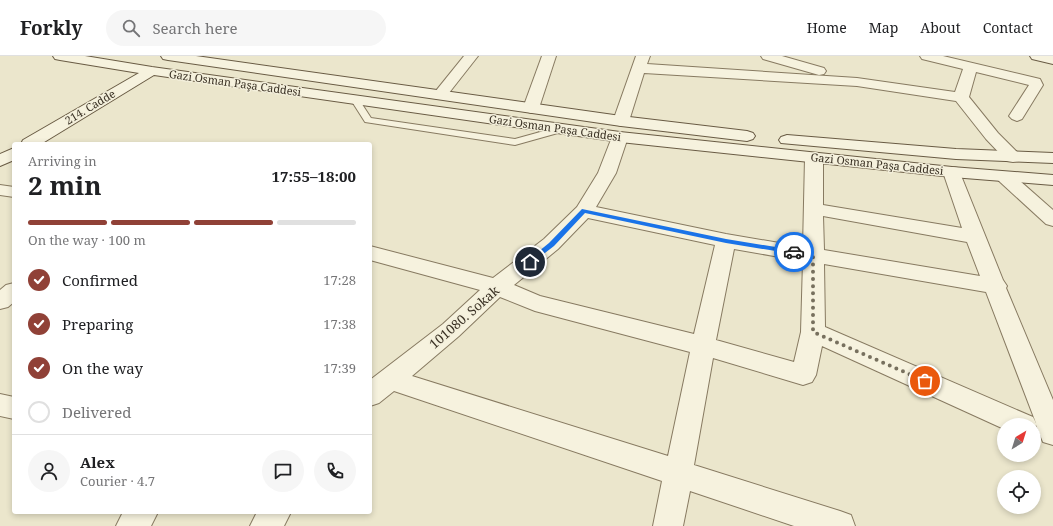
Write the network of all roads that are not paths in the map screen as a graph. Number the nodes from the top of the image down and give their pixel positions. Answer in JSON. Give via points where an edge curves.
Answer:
{"nodes":[{"id":1,"x":60,"y":56,"type":"edge"},
{"id":2,"x":168,"y":56,"type":"edge"},
{"id":3,"x":471,"y":56,"type":"edge"},
{"id":4,"x":549,"y":56,"type":"edge"},
{"id":5,"x":768,"y":56,"type":"edge"},
{"id":6,"x":927,"y":56,"type":"edge"},
{"id":7,"x":1037,"y":56,"type":"edge"},
{"id":8,"x":688,"y":58,"type":"dead end"},
{"id":9,"x":1053,"y":60,"type":"edge"},
{"id":10,"x":640,"y":62,"type":"edge"},
{"id":11,"x":971,"y":67,"type":"junction"},
{"id":12,"x":152,"y":71,"type":"junction"},
{"id":13,"x":763,"y":77,"type":"junction"},
{"id":14,"x":857,"y":82,"type":"junction"},
{"id":15,"x":440,"y":95,"type":"junction"},
{"id":16,"x":961,"y":96,"type":"junction"},
{"id":17,"x":532,"y":108,"type":"junction"},
{"id":18,"x":1017,"y":116,"type":"dead end"},
{"id":19,"x":620,"y":129,"type":"junction"},
{"id":20,"x":32,"y":142,"type":"edge"},
{"id":21,"x":12,"y":154,"type":"edge"},
{"id":22,"x":1013,"y":157,"type":"junction"},
{"id":23,"x":814,"y":158,"type":"junction"},
{"id":24,"x":1053,"y":158,"type":"edge"},
{"id":25,"x":0,"y":161,"type":"edge"},
{"id":26,"x":952,"y":172,"type":"junction"},
{"id":27,"x":1005,"y":177,"type":"junction"},
{"id":28,"x":1053,"y":180,"type":"edge"},
{"id":29,"x":0,"y":190,"type":"edge"},
{"id":30,"x":12,"y":192,"type":"edge"},
{"id":31,"x":815,"y":209,"type":"junction"},
{"id":32,"x":584,"y":210,"type":"junction"},
{"id":33,"x":1053,"y":220,"type":"edge"},
{"id":34,"x":975,"y":237,"type":"junction"},
{"id":35,"x":726,"y":241,"type":"junction"},
{"id":36,"x":372,"y":254,"type":"edge"},
{"id":37,"x":813,"y":255,"type":"junction"},
{"id":38,"x":996,"y":286,"type":"junction"},
{"id":39,"x":497,"y":288,"type":"junction"},
{"id":40,"x":12,"y":292,"type":"edge"},
{"id":41,"x":0,"y":301,"type":"edge"},
{"id":42,"x":813,"y":332,"type":"junction"},
{"id":43,"x":703,"y":346,"type":"junction"},
{"id":44,"x":380,"y":387,"type":"edge"},
{"id":45,"x":0,"y":405,"type":"edge"},
{"id":46,"x":12,"y":408,"type":"edge"},
{"id":47,"x":1007,"y":418,"type":"edge"},
{"id":48,"x":1041,"y":433,"type":"edge"},
{"id":49,"x":1053,"y":433,"type":"edge"},
{"id":50,"x":1053,"y":438,"type":"edge"},
{"id":51,"x":678,"y":474,"type":"junction"},
{"id":52,"x":274,"y":514,"type":"edge"},
{"id":53,"x":265,"y":526,"type":"edge"},
{"id":54,"x":668,"y":526,"type":"edge"},
{"id":55,"x":840,"y":526,"type":"edge"}],
"edges":[{"from":1,"to":12,"type":"street","name":"Gazi Osman Paşa Caddesi"},
{"from":2,"to":15,"type":"street","name":"Gazi Osman Paşa Caddesi"},
{"from":3,"to":15,"type":"street"},
{"from":4,"to":17,"type":"street"},
{"from":5,"to":14,"type":"street"},
{"from":6,"to":11,"type":"street"},
{"from":7,"to":9,"type":"street"},
{"from":8,"to":13,"type":"street"},
{"from":10,"to":13,"type":"street"},
{"from":10,"to":19,"type":"street","name":"101080. Sokak"},
{"from":11,"to":16,"type":"street"},
{"from":11,"to":18,"type":"street","via":[[1035,82],[1036,85]]},
{"from":12,"to":19,"type":"street","name":"Gazi Osman Paşa Caddesi","via":[[562,129]]},
{"from":12,"to":20,"type":"street","name":"214. Cadde"},
{"from":13,"to":14,"type":"street"},
{"from":14,"to":16,"type":"street"},
{"from":15,"to":17,"type":"street","name":"Gazi Osman Paşa Caddesi"},
{"from":16,"to":22,"type":"street","via":[[992,136]]},
{"from":17,"to":19,"type":"street","name":"Gazi Osman Paşa Caddesi"},
{"from":19,"to":22,"type":"street","name":"Gazi Osman Paşa Caddesi"},
{"from":19,"to":23,"type":"street","name":"Gazi Osman Paşa Caddesi"},
{"from":19,"to":32,"type":"street","name":"101080. Sokak","via":[[607,173]]},
{"from":21,"to":25,"type":"street"},
{"from":22,"to":24,"type":"street","name":"Gazi Osman Paşa Caddesi"},
{"from":23,"to":26,"type":"street","name":"Gazi Osman Paşa Caddesi"},
{"from":23,"to":31,"type":"street"},
{"from":26,"to":27,"type":"street","name":"Gazi Osman Paşa Caddesi"},
{"from":26,"to":34,"type":"street"},
{"from":27,"to":28,"type":"street","name":"Gazi Osman Paşa Caddesi"},
{"from":27,"to":33,"type":"street"},
{"from":29,"to":30,"type":"street"},
{"from":31,"to":34,"type":"street"},
{"from":31,"to":37,"type":"street"},
{"from":32,"to":35,"type":"street"},
{"from":32,"to":39,"type":"street","name":"101080. Sokak","via":[[552,244]]},
{"from":34,"to":38,"type":"street"},
{"from":35,"to":37,"type":"street"},
{"from":35,"to":43,"type":"street"},
{"from":36,"to":39,"type":"street"},
{"from":37,"to":38,"type":"street"},
{"from":37,"to":42,"type":"street"},
{"from":38,"to":49,"type":"street"},
{"from":39,"to":43,"type":"street","via":[[535,303]]},
{"from":39,"to":44,"type":"street","name":"101080. Sokak","via":[[451,330]]},
{"from":40,"to":41,"type":"street"},
{"from":42,"to":43,"type":"street","via":[[803,375]]},
{"from":42,"to":47,"type":"street"},
{"from":43,"to":51,"type":"street"},
{"from":44,"to":51,"type":"street"},
{"from":45,"to":46,"type":"street"},
{"from":48,"to":50,"type":"street"},
{"from":51,"to":54,"type":"street"},
{"from":51,"to":55,"type":"street"},
{"from":52,"to":53,"type":"street"}]}
